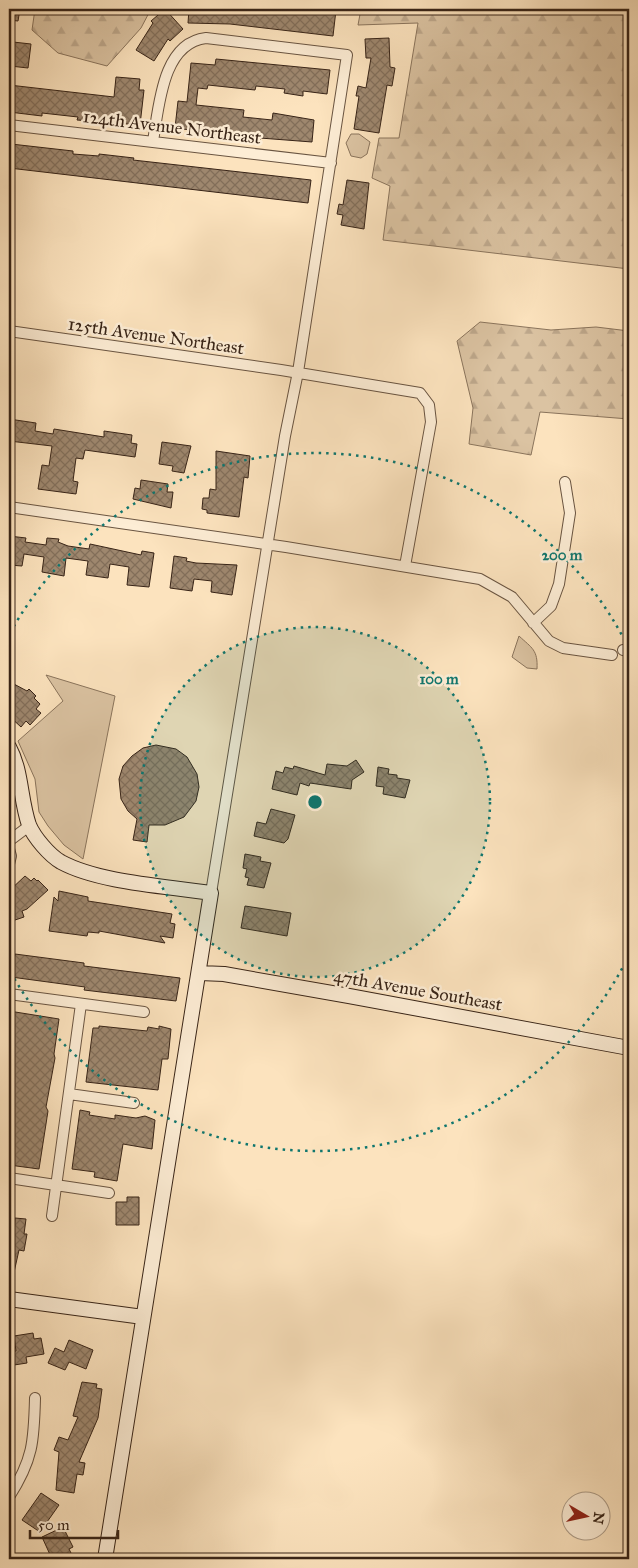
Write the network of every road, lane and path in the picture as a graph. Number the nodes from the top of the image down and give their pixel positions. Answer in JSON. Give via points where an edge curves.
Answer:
{"nodes":[{"id":1,"x":9,"y":125,"type":"edge"},
{"id":2,"x":153,"y":141,"type":"junction"},
{"id":3,"x":330,"y":163,"type":"junction"},
{"id":4,"x":9,"y":331,"type":"edge"},
{"id":5,"x":298,"y":372,"type":"junction"},
{"id":6,"x":565,"y":482,"type":"dead end"},
{"id":7,"x":9,"y":507,"type":"edge"},
{"id":8,"x":268,"y":544,"type":"junction"},
{"id":9,"x":405,"y":566,"type":"junction"},
{"id":10,"x":534,"y":622,"type":"junction"},
{"id":11,"x":612,"y":655,"type":"dead end"},
{"id":12,"x":9,"y":747,"type":"edge"},
{"id":13,"x":29,"y":826,"type":"junction"},
{"id":14,"x":9,"y":842,"type":"edge"},
{"id":15,"x":9,"y":849,"type":"edge"},
{"id":16,"x":9,"y":864,"type":"edge"},
{"id":17,"x":211,"y":893,"type":"junction"},
{"id":18,"x":200,"y":973,"type":"junction"},
{"id":19,"x":9,"y":994,"type":"edge"},
{"id":20,"x":81,"y":1004,"type":"junction"},
{"id":21,"x":144,"y":1012,"type":"dead end"},
{"id":22,"x":629,"y":1048,"type":"edge"},
{"id":23,"x":69,"y":1094,"type":"junction"},
{"id":24,"x":134,"y":1103,"type":"dead end"},
{"id":25,"x":9,"y":1178,"type":"edge"},
{"id":26,"x":55,"y":1185,"type":"junction"},
{"id":27,"x":109,"y":1193,"type":"dead end"},
{"id":28,"x":52,"y":1216,"type":"dead end"},
{"id":29,"x":9,"y":1299,"type":"edge"},
{"id":30,"x":143,"y":1317,"type":"junction"},
{"id":31,"x":35,"y":1398,"type":"dead end"},
{"id":32,"x":9,"y":1497,"type":"edge"},
{"id":33,"x":105,"y":1559,"type":"edge"}],
"edges":[{"from":1,"to":2,"type":"street","name":"124th Avenue Northeast"},
{"from":2,"to":3,"type":"street","name":"124th Avenue Northeast"},
{"from":2,"to":3,"type":"street","via":[[167,75],[182,48],[194,40],[206,38],[347,55]]},
{"from":3,"to":5,"type":"street"},
{"from":4,"to":5,"type":"street","name":"125th Avenue Northeast"},
{"from":5,"to":8,"type":"street"},
{"from":5,"to":9,"type":"street","name":"125th Avenue Northeast","via":[[420,393],[429,405],[431,422]]},
{"from":6,"to":10,"type":"street","via":[[570,513],[559,584],[552,606]]},
{"from":7,"to":8,"type":"street"},
{"from":8,"to":9,"type":"street"},
{"from":8,"to":17,"type":"street"},
{"from":9,"to":10,"type":"street","via":[[480,579],[512,597]]},
{"from":10,"to":11,"type":"street","via":[[546,639],[563,648]]},
{"from":12,"to":13,"type":"street","via":[[16,760]]},
{"from":13,"to":14,"type":"street"},
{"from":13,"to":17,"type":"street","via":[[60,862],[75,868]]},
{"from":15,"to":16,"type":"street"},
{"from":17,"to":18,"type":"street"},
{"from":18,"to":22,"type":"street","name":"47th Avenue Southeast","via":[[224,974]]},
{"from":18,"to":30,"type":"street"},
{"from":19,"to":20,"type":"street"},
{"from":20,"to":21,"type":"street"},
{"from":20,"to":23,"type":"street"},
{"from":23,"to":24,"type":"street"},
{"from":23,"to":26,"type":"street"},
{"from":25,"to":26,"type":"street"},
{"from":26,"to":27,"type":"street"},
{"from":26,"to":28,"type":"street"},
{"from":29,"to":30,"type":"street"},
{"from":30,"to":33,"type":"street"},
{"from":31,"to":32,"type":"street","via":[[30,1456],[24,1474]]}]}
